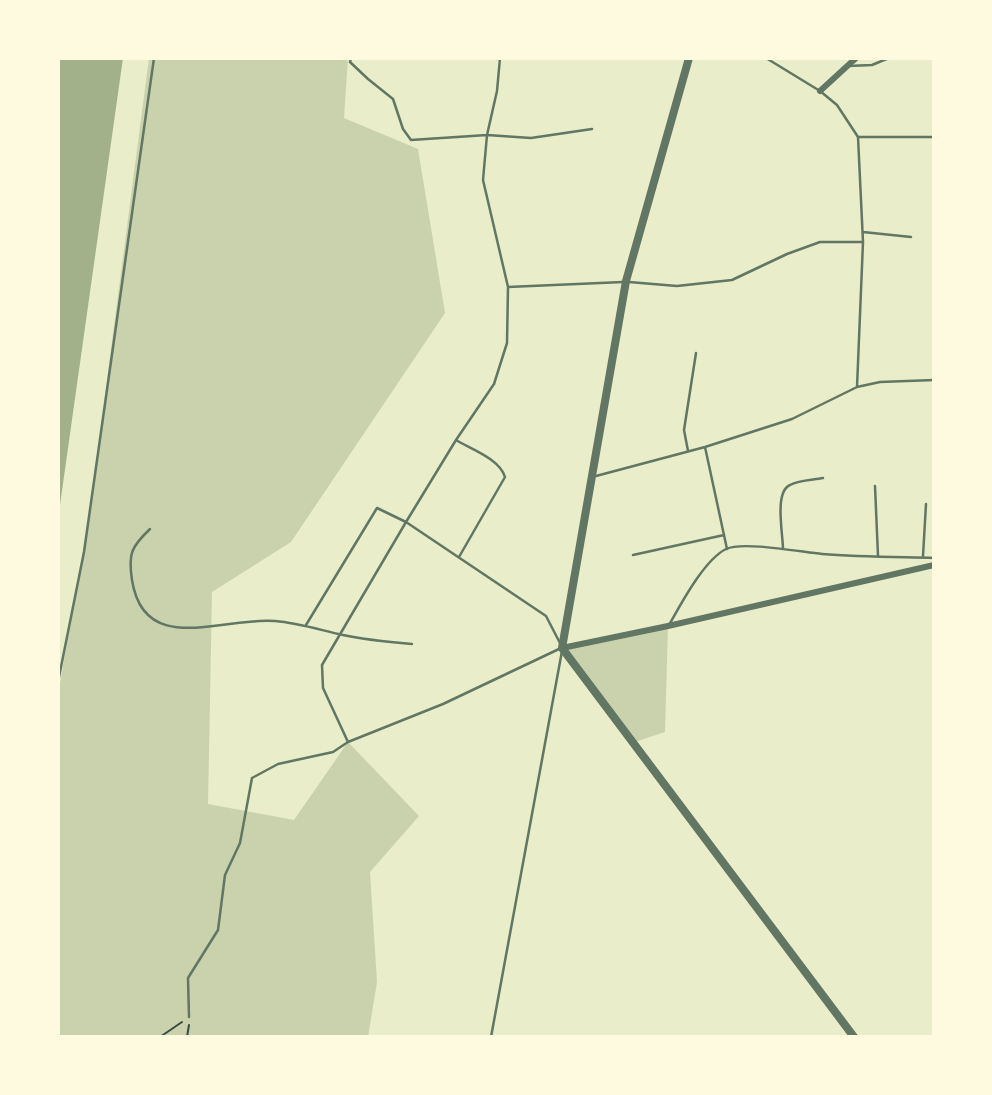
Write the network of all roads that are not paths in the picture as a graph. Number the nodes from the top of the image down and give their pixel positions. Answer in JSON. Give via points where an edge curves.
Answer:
{"nodes":[{"id":1,"x":154,"y":58,"type":"edge"},
{"id":2,"x":351,"y":58,"type":"edge"},
{"id":3,"x":481,"y":58,"type":"edge"},
{"id":4,"x":689,"y":58,"type":"edge"},
{"id":5,"x":766,"y":58,"type":"edge"},
{"id":6,"x":856,"y":58,"type":"edge"},
{"id":7,"x":889,"y":58,"type":"edge"},
{"id":8,"x":500,"y":59,"type":"edge"},
{"id":9,"x":846,"y":66,"type":"junction"},
{"id":10,"x":820,"y":91,"type":"junction"},
{"id":11,"x":592,"y":129,"type":"dead end"},
{"id":12,"x":487,"y":135,"type":"junction"},
{"id":13,"x":934,"y":136,"type":"edge"},
{"id":14,"x":858,"y":137,"type":"junction"},
{"id":15,"x":863,"y":232,"type":"junction"},
{"id":16,"x":911,"y":237,"type":"dead end"},
{"id":17,"x":863,"y":242,"type":"junction"},
{"id":18,"x":626,"y":281,"type":"junction"},
{"id":19,"x":508,"y":287,"type":"junction"},
{"id":20,"x":696,"y":353,"type":"dead end"},
{"id":21,"x":934,"y":380,"type":"edge"},
{"id":22,"x":857,"y":387,"type":"junction"},
{"id":23,"x":456,"y":440,"type":"junction"},
{"id":24,"x":705,"y":447,"type":"junction"},
{"id":25,"x":688,"y":451,"type":"junction"},
{"id":26,"x":592,"y":477,"type":"junction"},
{"id":27,"x":823,"y":478,"type":"dead end"},
{"id":28,"x":876,"y":486,"type":"dead end"},
{"id":29,"x":926,"y":504,"type":"dead end"},
{"id":30,"x":406,"y":522,"type":"junction"},
{"id":31,"x":150,"y":529,"type":"dead end"},
{"id":32,"x":724,"y":535,"type":"junction"},
{"id":33,"x":727,"y":549,"type":"junction"},
{"id":34,"x":784,"y":550,"type":"junction"},
{"id":35,"x":633,"y":555,"type":"dead end"},
{"id":36,"x":878,"y":556,"type":"junction"},
{"id":37,"x":459,"y":558,"type":"junction"},
{"id":38,"x":923,"y":558,"type":"junction"},
{"id":39,"x":934,"y":558,"type":"edge"},
{"id":40,"x":934,"y":565,"type":"edge"},
{"id":41,"x":306,"y":625,"type":"junction"},
{"id":42,"x":668,"y":626,"type":"junction"},
{"id":43,"x":340,"y":634,"type":"junction"},
{"id":44,"x":412,"y":644,"type":"dead end"},
{"id":45,"x":562,"y":648,"type":"junction"},
{"id":46,"x":58,"y":682,"type":"edge"},
{"id":47,"x":348,"y":742,"type":"junction"},
{"id":48,"x":189,"y":1017,"type":"road end"},
{"id":49,"x":491,"y":1037,"type":"edge"},
{"id":50,"x":854,"y":1037,"type":"edge"}],
"edges":[{"from":1,"to":46,"type":"lane","via":[[84,552]]},
{"from":2,"to":12,"type":"lane","via":[[350,62],[393,99],[411,140]]},
{"from":3,"to":8,"type":"lane"},
{"from":4,"to":18,"type":"street"},
{"from":5,"to":10,"type":"lane"},
{"from":6,"to":9,"type":"street"},
{"from":7,"to":9,"type":"lane","via":[[872,65]]},
{"from":8,"to":12,"type":"lane"},
{"from":9,"to":10,"type":"street"},
{"from":10,"to":14,"type":"lane","via":[[837,105]]},
{"from":11,"to":12,"type":"lane","via":[[531,138]]},
{"from":12,"to":19,"type":"lane","via":[[483,180]]},
{"from":13,"to":14,"type":"lane"},
{"from":14,"to":15,"type":"lane"},
{"from":15,"to":16,"type":"lane"},
{"from":15,"to":17,"type":"lane"},
{"from":17,"to":18,"type":"lane","via":[[820,243],[732,279],[677,286]]},
{"from":17,"to":22,"type":"lane"},
{"from":18,"to":19,"type":"lane"},
{"from":18,"to":26,"type":"street"},
{"from":19,"to":23,"type":"lane","via":[[507,343],[494,384]]},
{"from":20,"to":25,"type":"lane","via":[[684,430]]},
{"from":21,"to":22,"type":"lane"},
{"from":22,"to":24,"type":"lane","via":[[792,419]]},
{"from":23,"to":30,"type":"lane"},
{"from":23,"to":37,"type":"lane","via":[[496,464],[505,477]]},
{"from":24,"to":25,"type":"lane"},
{"from":24,"to":32,"type":"lane"},
{"from":25,"to":26,"type":"lane"},
{"from":26,"to":45,"type":"street"},
{"from":27,"to":34,"type":"lane","via":[[784,489],[780,497]]},
{"from":28,"to":36,"type":"lane"},
{"from":29,"to":38,"type":"lane"},
{"from":30,"to":37,"type":"lane"},
{"from":30,"to":41,"type":"lane","via":[[377,508]]},
{"from":30,"to":43,"type":"lane"},
{"from":31,"to":41,"type":"lane","via":[[130,552],[132,583],[143,611],[161,626],[272,620]]},
{"from":32,"to":33,"type":"lane"},
{"from":32,"to":35,"type":"lane"},
{"from":33,"to":34,"type":"lane"},
{"from":33,"to":42,"type":"lane","via":[[706,567]]},
{"from":34,"to":36,"type":"lane"},
{"from":36,"to":38,"type":"lane"},
{"from":37,"to":45,"type":"lane","via":[[546,615]]},
{"from":38,"to":39,"type":"lane"},
{"from":40,"to":42,"type":"street"},
{"from":41,"to":43,"type":"lane"},
{"from":42,"to":45,"type":"street"},
{"from":43,"to":44,"type":"lane"},
{"from":43,"to":47,"type":"lane","via":[[322,665],[323,688]]},
{"from":45,"to":47,"type":"lane"},
{"from":45,"to":49,"type":"lane"},
{"from":45,"to":50,"type":"street"},
{"from":47,"to":48,"type":"lane","via":[[333,752],[278,764],[252,778],[240,843],[225,875],[218,930],[188,978]]}]}
